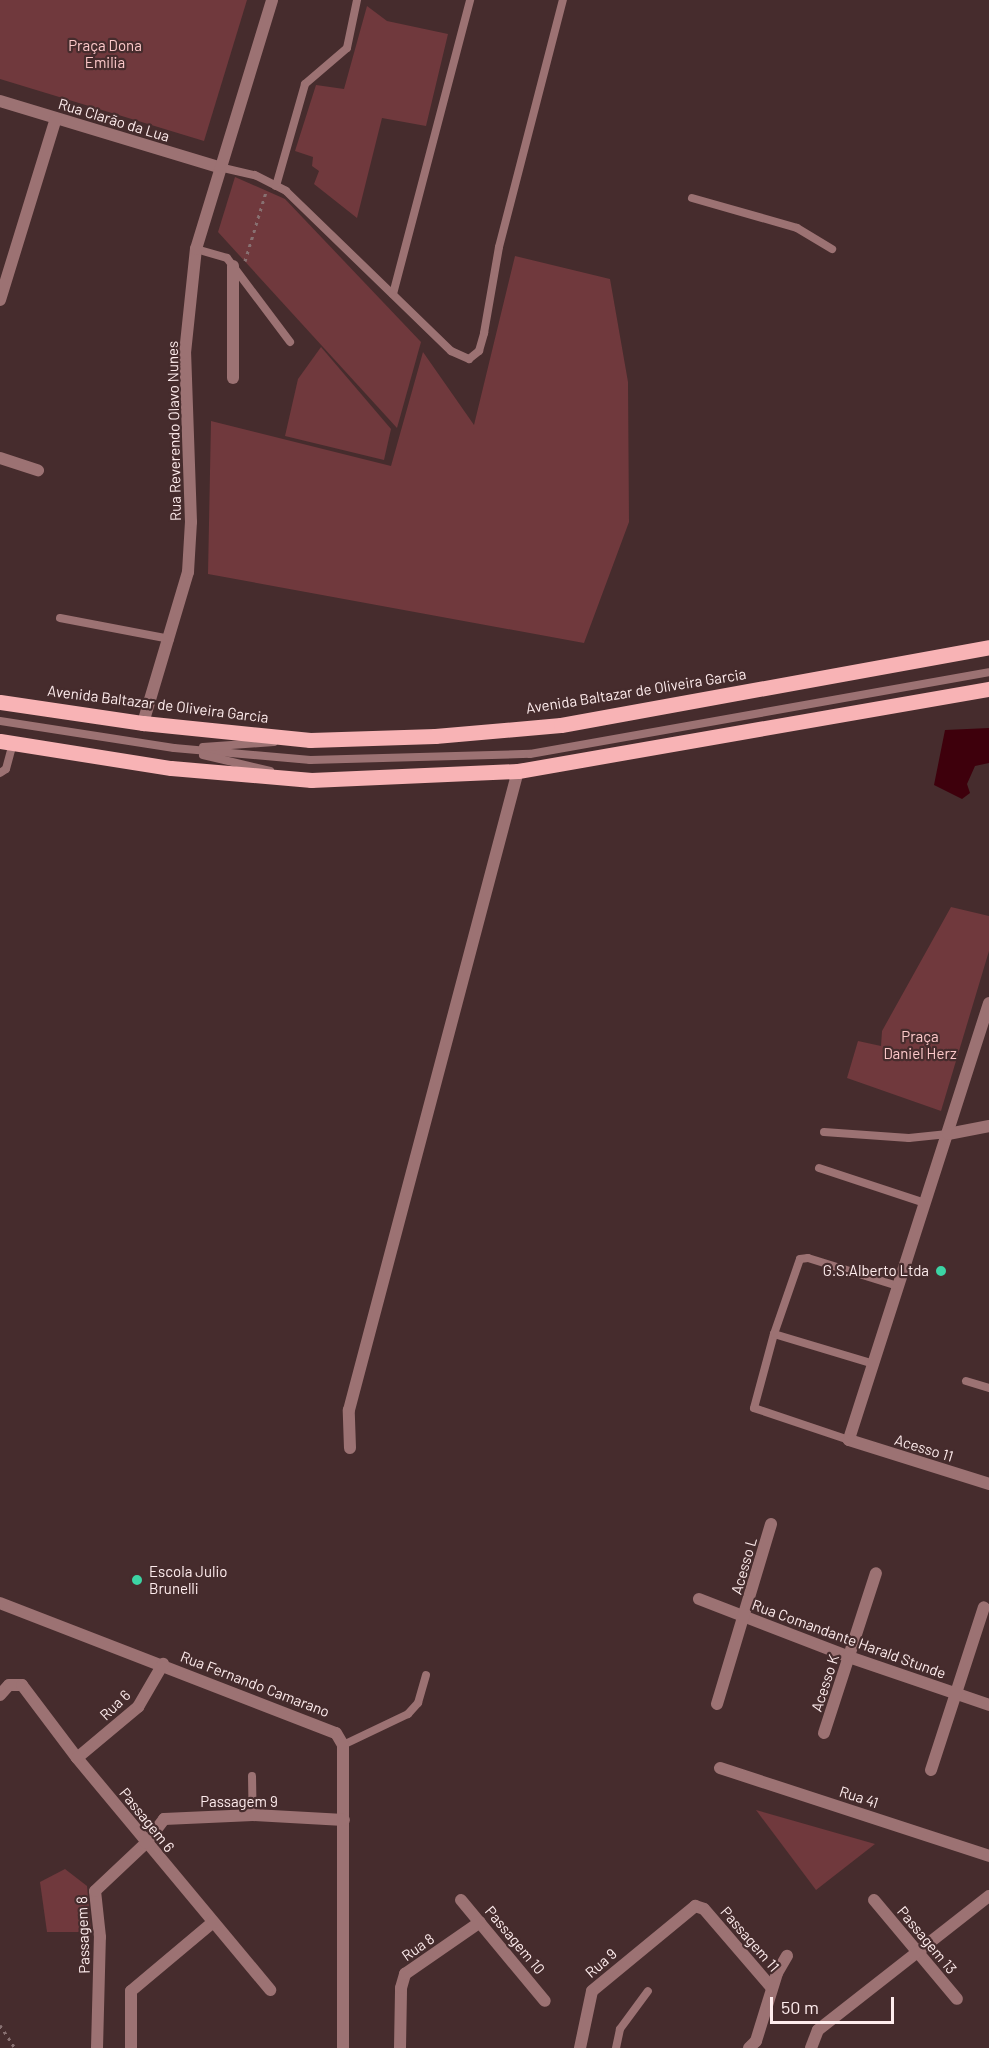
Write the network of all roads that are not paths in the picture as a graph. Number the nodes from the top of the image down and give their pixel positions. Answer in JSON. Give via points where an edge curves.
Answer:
{"nodes":[{"id":1,"x":272,"y":0,"type":"edge"},
{"id":2,"x":357,"y":0,"type":"edge"},
{"id":3,"x":470,"y":0,"type":"edge"},
{"id":4,"x":563,"y":0,"type":"edge"},
{"id":5,"x":0,"y":100,"type":"edge"},
{"id":6,"x":56,"y":118,"type":"junction"},
{"id":7,"x":219,"y":167,"type":"junction"},
{"id":8,"x":273,"y":184,"type":"junction"},
{"id":9,"x":692,"y":198,"type":"dead end"},
{"id":10,"x":196,"y":249,"type":"junction"},
{"id":11,"x":832,"y":249,"type":"dead end"},
{"id":12,"x":237,"y":271,"type":"junction"},
{"id":13,"x":393,"y":294,"type":"junction"},
{"id":14,"x":0,"y":300,"type":"edge"},
{"id":15,"x":290,"y":342,"type":"dead end"},
{"id":16,"x":233,"y":378,"type":"dead end"},
{"id":17,"x":0,"y":458,"type":"edge"},
{"id":18,"x":38,"y":470,"type":"dead end"},
{"id":19,"x":60,"y":618,"type":"dead end"},
{"id":20,"x":170,"y":639,"type":"junction"},
{"id":21,"x":986,"y":649,"type":"edge"},
{"id":22,"x":989,"y":672,"type":"edge"},
{"id":23,"x":989,"y":689,"type":"edge"},
{"id":24,"x":0,"y":702,"type":"edge"},
{"id":25,"x":0,"y":721,"type":"edge"},
{"id":26,"x":143,"y":723,"type":"junction"},
{"id":27,"x":310,"y":740,"type":"junction"},
{"id":28,"x":7,"y":742,"type":"edge"},
{"id":29,"x":174,"y":748,"type":"junction"},
{"id":30,"x":518,"y":771,"type":"junction"},
{"id":31,"x":0,"y":773,"type":"edge"},
{"id":32,"x":311,"y":780,"type":"junction"},
{"id":33,"x":989,"y":1003,"type":"edge"},
{"id":34,"x":989,"y":1126,"type":"edge"},
{"id":35,"x":824,"y":1132,"type":"dead end"},
{"id":36,"x":948,"y":1134,"type":"junction"},
{"id":37,"x":819,"y":1168,"type":"dead end"},
{"id":38,"x":925,"y":1203,"type":"junction"},
{"id":39,"x":898,"y":1286,"type":"junction"},
{"id":40,"x":774,"y":1334,"type":"junction"},
{"id":41,"x":874,"y":1364,"type":"junction"},
{"id":42,"x":966,"y":1382,"type":"dead end"},
{"id":43,"x":989,"y":1388,"type":"edge"},
{"id":44,"x":849,"y":1440,"type":"junction"},
{"id":45,"x":350,"y":1448,"type":"dead end"},
{"id":46,"x":989,"y":1484,"type":"edge"},
{"id":47,"x":771,"y":1524,"type":"dead end"},
{"id":48,"x":876,"y":1573,"type":"dead end"},
{"id":49,"x":699,"y":1599,"type":"dead end"},
{"id":50,"x":0,"y":1603,"type":"edge"},
{"id":51,"x":984,"y":1607,"type":"dead end"},
{"id":52,"x":745,"y":1617,"type":"junction"},
{"id":53,"x":849,"y":1657,"type":"junction"},
{"id":54,"x":163,"y":1664,"type":"junction"},
{"id":55,"x":426,"y":1675,"type":"dead end"},
{"id":56,"x":956,"y":1694,"type":"junction"},
{"id":57,"x":0,"y":1695,"type":"edge"},
{"id":58,"x":717,"y":1704,"type":"dead end"},
{"id":59,"x":989,"y":1705,"type":"edge"},
{"id":60,"x":824,"y":1733,"type":"dead end"},
{"id":61,"x":343,"y":1745,"type":"junction"},
{"id":62,"x":76,"y":1758,"type":"junction"},
{"id":63,"x":720,"y":1768,"type":"dead end"},
{"id":64,"x":931,"y":1770,"type":"dead end"},
{"id":65,"x":252,"y":1776,"type":"dead end"},
{"id":66,"x":253,"y":1815,"type":"junction"},
{"id":67,"x":344,"y":1820,"type":"junction"},
{"id":68,"x":146,"y":1843,"type":"junction"},
{"id":69,"x":989,"y":1856,"type":"edge"},
{"id":70,"x":989,"y":1896,"type":"edge"},
{"id":71,"x":460,"y":1900,"type":"dead end"},
{"id":72,"x":874,"y":1900,"type":"dead end"},
{"id":73,"x":674,"y":1920,"type":"joint"},
{"id":74,"x":480,"y":1922,"type":"junction"},
{"id":75,"x":212,"y":1923,"type":"junction"},
{"id":76,"x":915,"y":1951,"type":"junction"},
{"id":77,"x":787,"y":1956,"type":"dead end"},
{"id":78,"x":772,"y":1988,"type":"junction"},
{"id":79,"x":270,"y":1990,"type":"dead end"},
{"id":80,"x":648,"y":1991,"type":"dead end"},
{"id":81,"x":957,"y":1999,"type":"dead end"},
{"id":82,"x":545,"y":2001,"type":"dead end"},
{"id":83,"x":97,"y":2048,"type":"edge"},
{"id":84,"x":131,"y":2048,"type":"edge"},
{"id":85,"x":343,"y":2048,"type":"edge"},
{"id":86,"x":400,"y":2048,"type":"edge"},
{"id":87,"x":580,"y":2048,"type":"edge"},
{"id":88,"x":616,"y":2048,"type":"edge"},
{"id":89,"x":749,"y":2048,"type":"edge"},
{"id":90,"x":811,"y":2048,"type":"edge"}],
"edges":[{"from":1,"to":7,"type":"street","name":"Rua Reverendo Olavo Nunes"},
{"from":2,"to":8,"type":"lane","via":[[347,48],[305,84]]},
{"from":3,"to":13,"type":"lane"},
{"from":4,"to":13,"type":"lane","via":[[499,247],[479,351],[469,359],[460,357]]},
{"from":5,"to":6,"type":"street","name":"Rua Clarão da Lua"},
{"from":6,"to":7,"type":"street","name":"Rua Clarão da Lua"},
{"from":6,"to":14,"type":"street"},
{"from":7,"to":8,"type":"lane"},
{"from":7,"to":10,"type":"street","name":"Rua Reverendo Olavo Nunes"},
{"from":8,"to":13,"type":"lane","via":[[286,190]]},
{"from":9,"to":11,"type":"lane","via":[[797,228]]},
{"from":10,"to":12,"type":"lane","via":[[227,258]]},
{"from":10,"to":20,"type":"street","name":"Rua Reverendo Olavo Nunes","via":[[185,353],[191,512],[188,572]]},
{"from":12,"to":15,"type":"lane"},
{"from":12,"to":16,"type":"street"},
{"from":17,"to":18,"type":"street"},
{"from":19,"to":20,"type":"lane"},
{"from":20,"to":26,"type":"street","name":"Rua Reverendo Olavo Nunes"},
{"from":21,"to":27,"type":"main road","name":"Avenida Baltazar de Oliveira Garcia","via":[[561,725],[435,736]]},
{"from":22,"to":29,"type":"lane","via":[[530,754],[310,760]]},
{"from":23,"to":30,"type":"main road"},
{"from":24,"to":26,"type":"main road","name":"Avenida Baltazar de Oliveira Garcia"},
{"from":25,"to":29,"type":"lane"},
{"from":26,"to":27,"type":"main road","name":"Avenida Baltazar de Oliveira Garcia"},
{"from":27,"to":29,"type":"lane"},
{"from":28,"to":31,"type":"lane","via":[[6,769]]},
{"from":28,"to":32,"type":"main road","via":[[171,768]]},
{"from":29,"to":32,"type":"lane"},
{"from":30,"to":32,"type":"main road"},
{"from":30,"to":45,"type":"street","via":[[349,1410]]},
{"from":33,"to":36,"type":"street"},
{"from":34,"to":36,"type":"street"},
{"from":35,"to":36,"type":"lane","via":[[909,1138]]},
{"from":36,"to":38,"type":"street"},
{"from":37,"to":38,"type":"lane"},
{"from":38,"to":39,"type":"street"},
{"from":39,"to":40,"type":"lane","via":[[801,1259]]},
{"from":39,"to":41,"type":"street"},
{"from":40,"to":41,"type":"lane"},
{"from":40,"to":44,"type":"lane","via":[[754,1408]]},
{"from":41,"to":44,"type":"street"},
{"from":42,"to":43,"type":"lane"},
{"from":44,"to":46,"type":"street","name":"Acesso 11"},
{"from":47,"to":52,"type":"street","name":"Acesso L"},
{"from":48,"to":53,"type":"street","name":"Acesso K"},
{"from":49,"to":52,"type":"street","name":"Rua Comandante Harald Stunde"},
{"from":50,"to":54,"type":"street","name":"Rua Fernando Camarano"},
{"from":51,"to":56,"type":"street"},
{"from":52,"to":53,"type":"street","name":"Rua Comandante Harald Stunde"},
{"from":52,"to":58,"type":"street","name":"Acesso L"},
{"from":53,"to":56,"type":"street","name":"Rua Comandante Harald Stunde"},
{"from":53,"to":60,"type":"street","name":"Acesso K"},
{"from":54,"to":61,"type":"street","name":"Rua Fernando Camarano","via":[[326,1727],[336,1733]]},
{"from":54,"to":62,"type":"street","name":"Rua 6","via":[[138,1707]]},
{"from":55,"to":61,"type":"lane","via":[[418,1703],[408,1714]]},
{"from":56,"to":59,"type":"street","name":"Rua Comandante Harald Stunde"},
{"from":56,"to":64,"type":"street"},
{"from":57,"to":62,"type":"street","name":"Passagem 6","via":[[9,1685],[22,1685]]},
{"from":61,"to":67,"type":"street"},
{"from":62,"to":68,"type":"street","name":"Passagem 6"},
{"from":63,"to":69,"type":"street","name":"Rua 41"},
{"from":65,"to":66,"type":"lane"},
{"from":66,"to":67,"type":"street","name":"Passagem 9"},
{"from":66,"to":68,"type":"street","name":"Passagem 9","via":[[169,1817]]},
{"from":67,"to":85,"type":"street"},
{"from":68,"to":75,"type":"street","name":"Passagem 6"},
{"from":68,"to":83,"type":"street","name":"Passagem 8","via":[[95,1892],[100,1937]]},
{"from":70,"to":76,"type":"street"},
{"from":71,"to":74,"type":"street","name":"Passagem 10"},
{"from":72,"to":76,"type":"street","name":"Passagem 13"},
{"from":73,"to":78,"type":"street","name":"Passagem 11","via":[[695,1906],[704,1909]]},
{"from":73,"to":87,"type":"street","name":"Rua 9","via":[[592,1990]]},
{"from":74,"to":82,"type":"street","name":"Passagem 10"},
{"from":74,"to":86,"type":"street","name":"Rua 8","via":[[405,1974],[401,1988]]},
{"from":75,"to":79,"type":"street","name":"Passagem 6"},
{"from":75,"to":84,"type":"street","via":[[131,1991]]},
{"from":76,"to":81,"type":"street","name":"Passagem 13"},
{"from":76,"to":90,"type":"street","via":[[818,2030]]},
{"from":77,"to":78,"type":"street"},
{"from":78,"to":89,"type":"street","via":[[756,2041]]},
{"from":80,"to":88,"type":"lane","via":[[621,2029]]}]}
